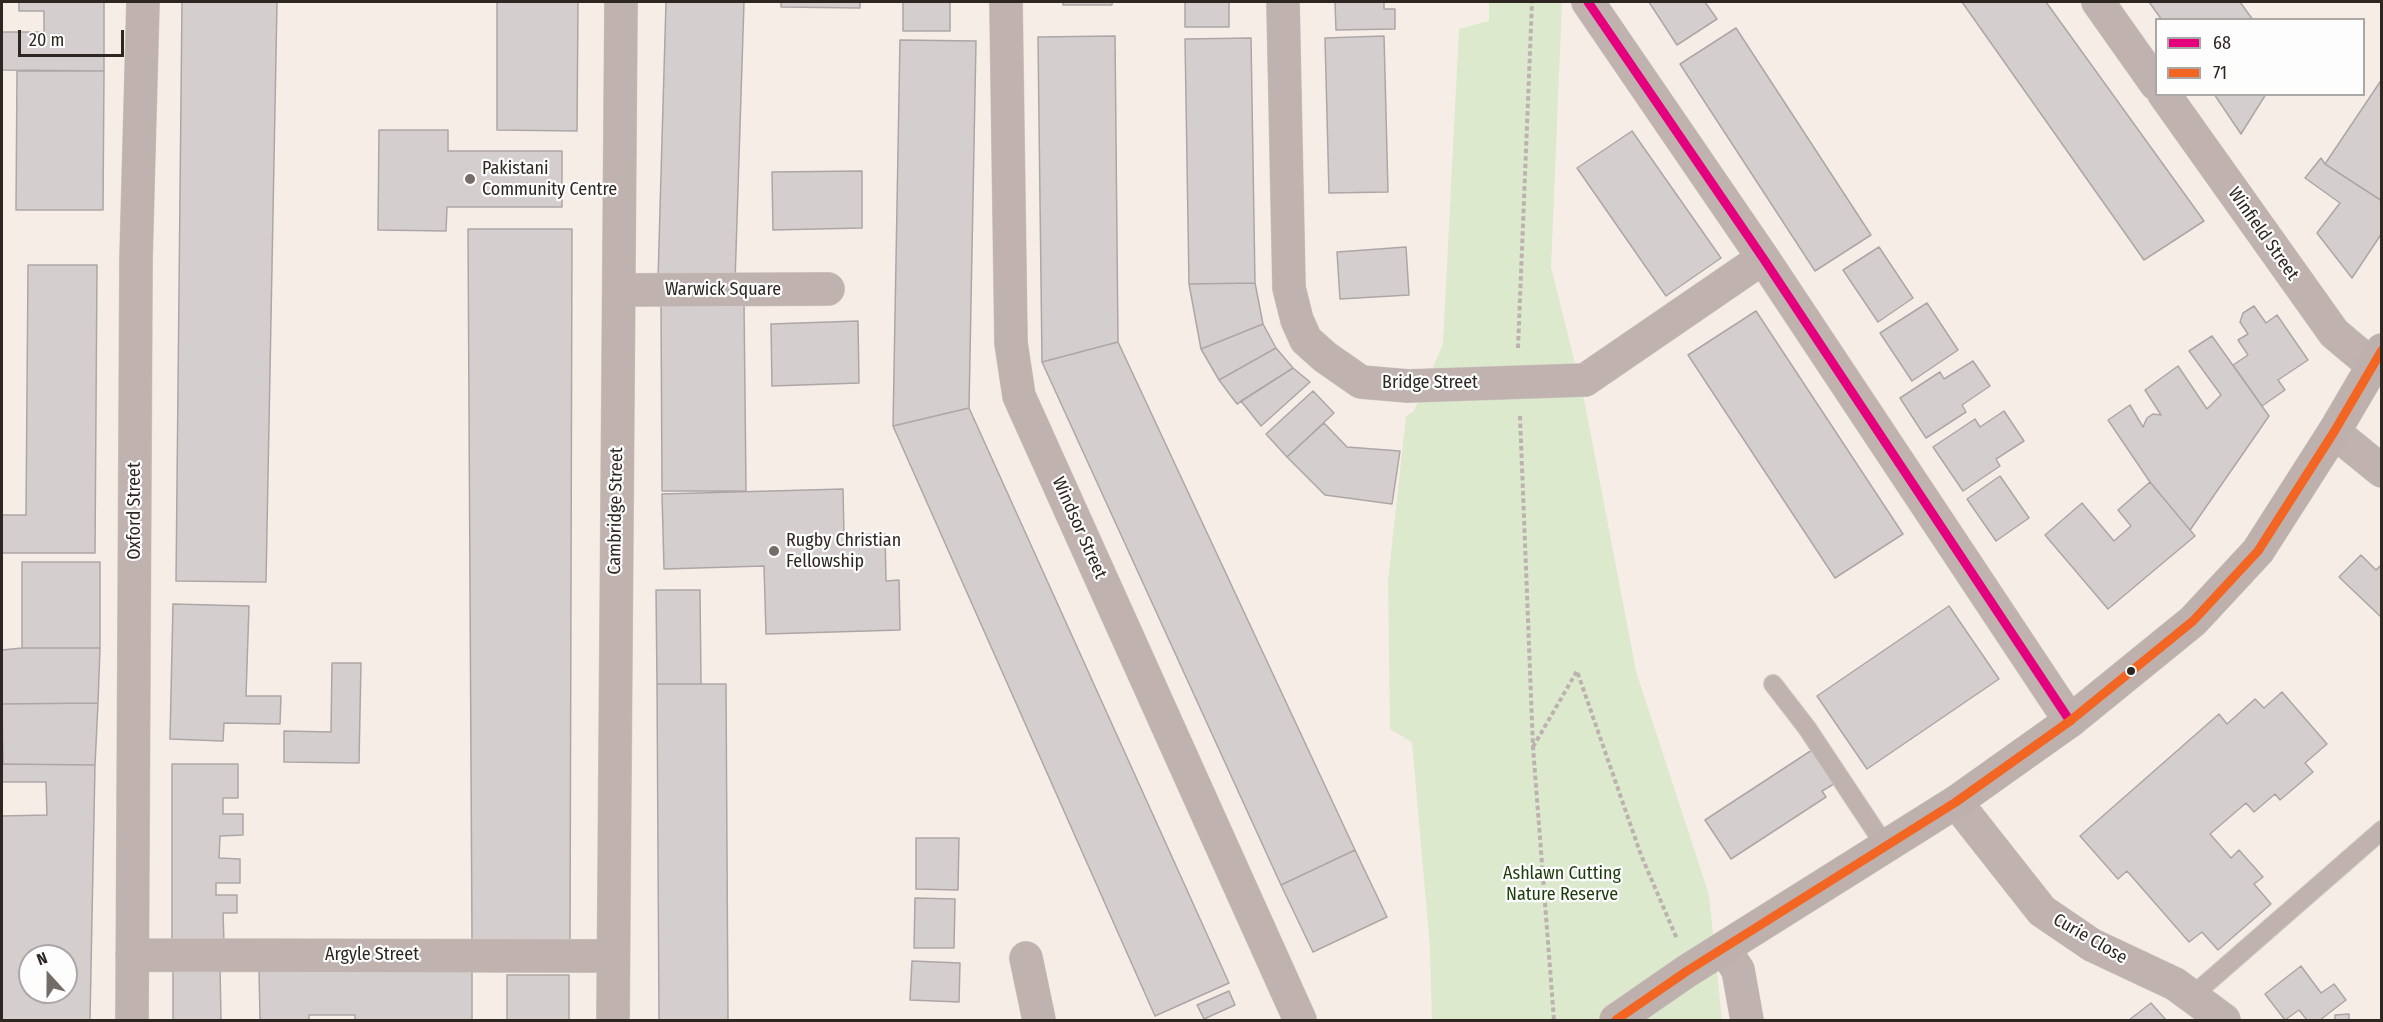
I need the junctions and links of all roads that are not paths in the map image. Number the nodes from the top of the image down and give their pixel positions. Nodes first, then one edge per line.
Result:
1 (143, 2) edge
2 (621, 2) edge
3 (1006, 2) edge
4 (1283, 2) edge
5 (1588, 2) edge
6 (2098, 2) edge
7 (2155, 81) edge
8 (2165, 96) edge
9 (1763, 258) junction
10 (828, 289) dead end
11 (619, 290) junction
12 (2377, 358) edge
13 (2334, 432) junction
14 (2382, 471) edge
15 (1773, 684) dead end
16 (2070, 721) junction
17 (1956, 802) junction
18 (2382, 830) edge
19 (1887, 847) junction
20 (1725, 949) junction
21 (132, 955) junction
22 (612, 956) junction
23 (1026, 957) dead end
24 (2192, 996) junction
25 (132, 1020) edge
26 (613, 1020) edge
27 (1039, 1020) edge
28 (1300, 1020) edge
29 (1616, 1020) edge
30 (1747, 1020) edge
31 (2224, 1020) edge

1 - 21 street, Oxford Street
2 - 11 street, Cambridge Street
3 - 28 street, Windsor Street
4 - 9 street, Bridge Street, bridge
5 - 9 street
6 - 7 street
8 - 12 street, Winfield Street
9 - 16 street
10 - 11 street, Warwick Square
11 - 22 street, Cambridge Street
12 - 13 street
13 - 14 street
13 - 16 street
15 - 19 lane
16 - 17 street
17 - 19 street
17 - 24 street, Curie Close
18 - 24 lane
19 - 20 street
20 - 29 street
20 - 30 street
21 - 22 street, Argyle Street
21 - 25 street, Oxford Street
22 - 26 street, Cambridge Street
23 - 27 street
24 - 31 street, Curie Close

